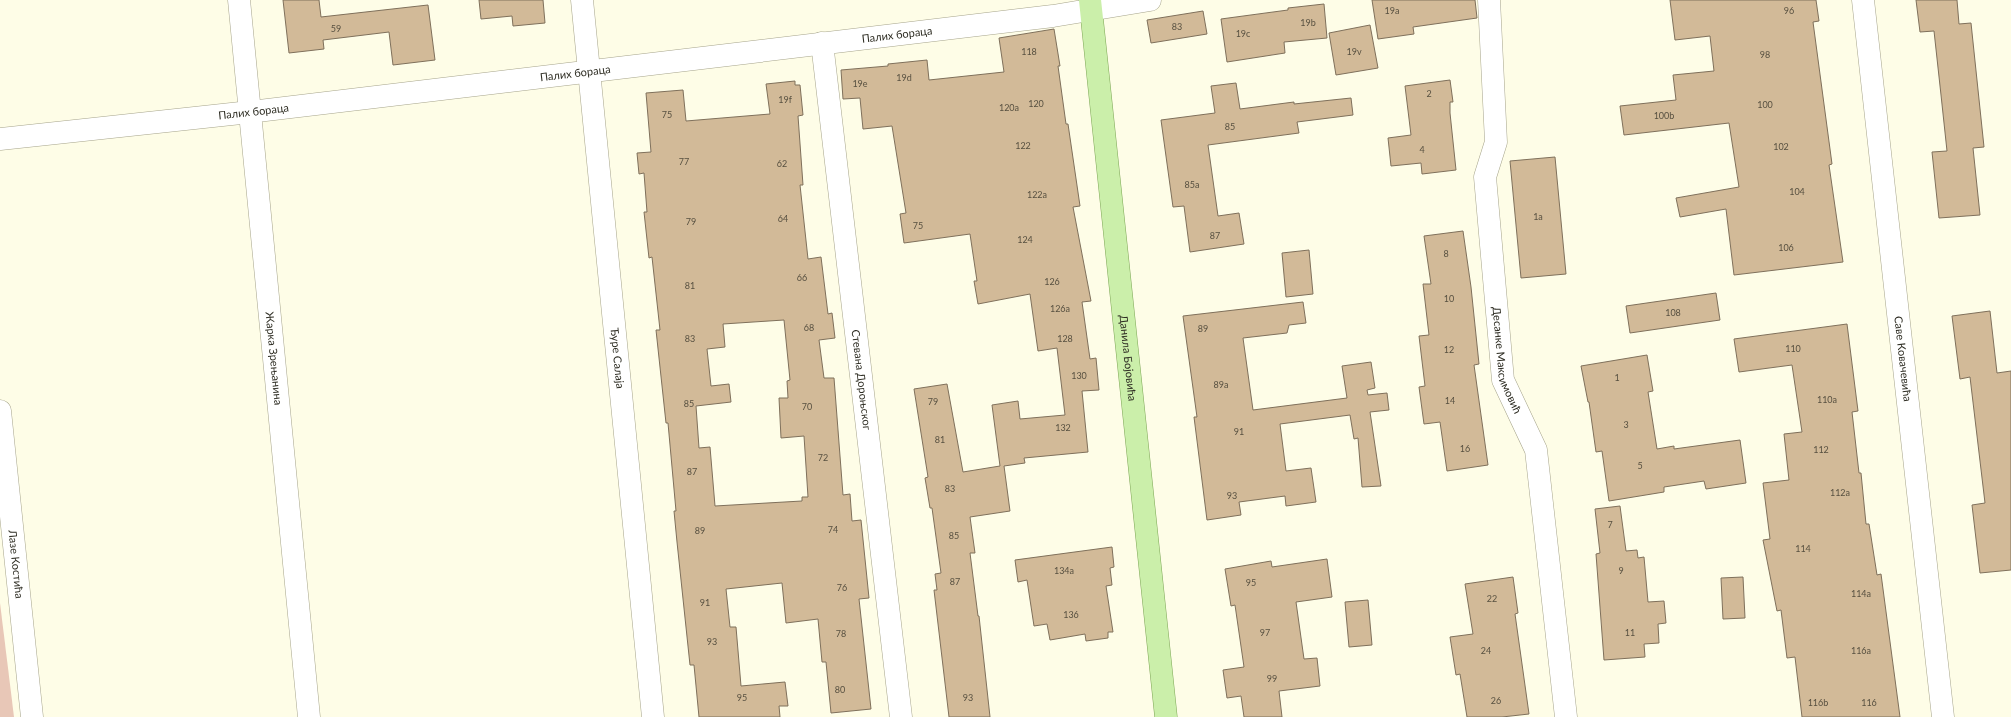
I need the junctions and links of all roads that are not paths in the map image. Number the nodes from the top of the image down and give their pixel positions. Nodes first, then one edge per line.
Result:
1 (239, 0) edge
2 (582, 0) edge
3 (1150, 0) edge
4 (1489, 0) edge
5 (1863, 0) edge
6 (1091, 5) edge
7 (822, 43) junction
8 (589, 70) junction
9 (250, 112) junction
10 (0, 139) edge
11 (0, 411) edge
12 (32, 717) edge
13 (309, 717) edge
14 (653, 717) edge
15 (901, 717) edge
16 (1166, 717) edge
17 (1566, 717) edge
18 (1943, 717) edge

1 - 9 street, Жарка Зрењанина
2 - 8 street, Ђуре Салаја
3 - 6 street, Палих бораца
4 - 17 street, Десанке Максимовић
5 - 18 street, Саве Ковачевића
6 - 7 street, Палих бораца
6 - 16 main road, Данила Бојовића
7 - 8 street, Палих бораца
7 - 15 street, Стевана Дороњског
8 - 9 street, Палих бораца
8 - 14 street, Ђуре Салаја
9 - 10 street, Палих бораца
9 - 13 street, Жарка Зрењанина
11 - 12 street, Лазе Костића

